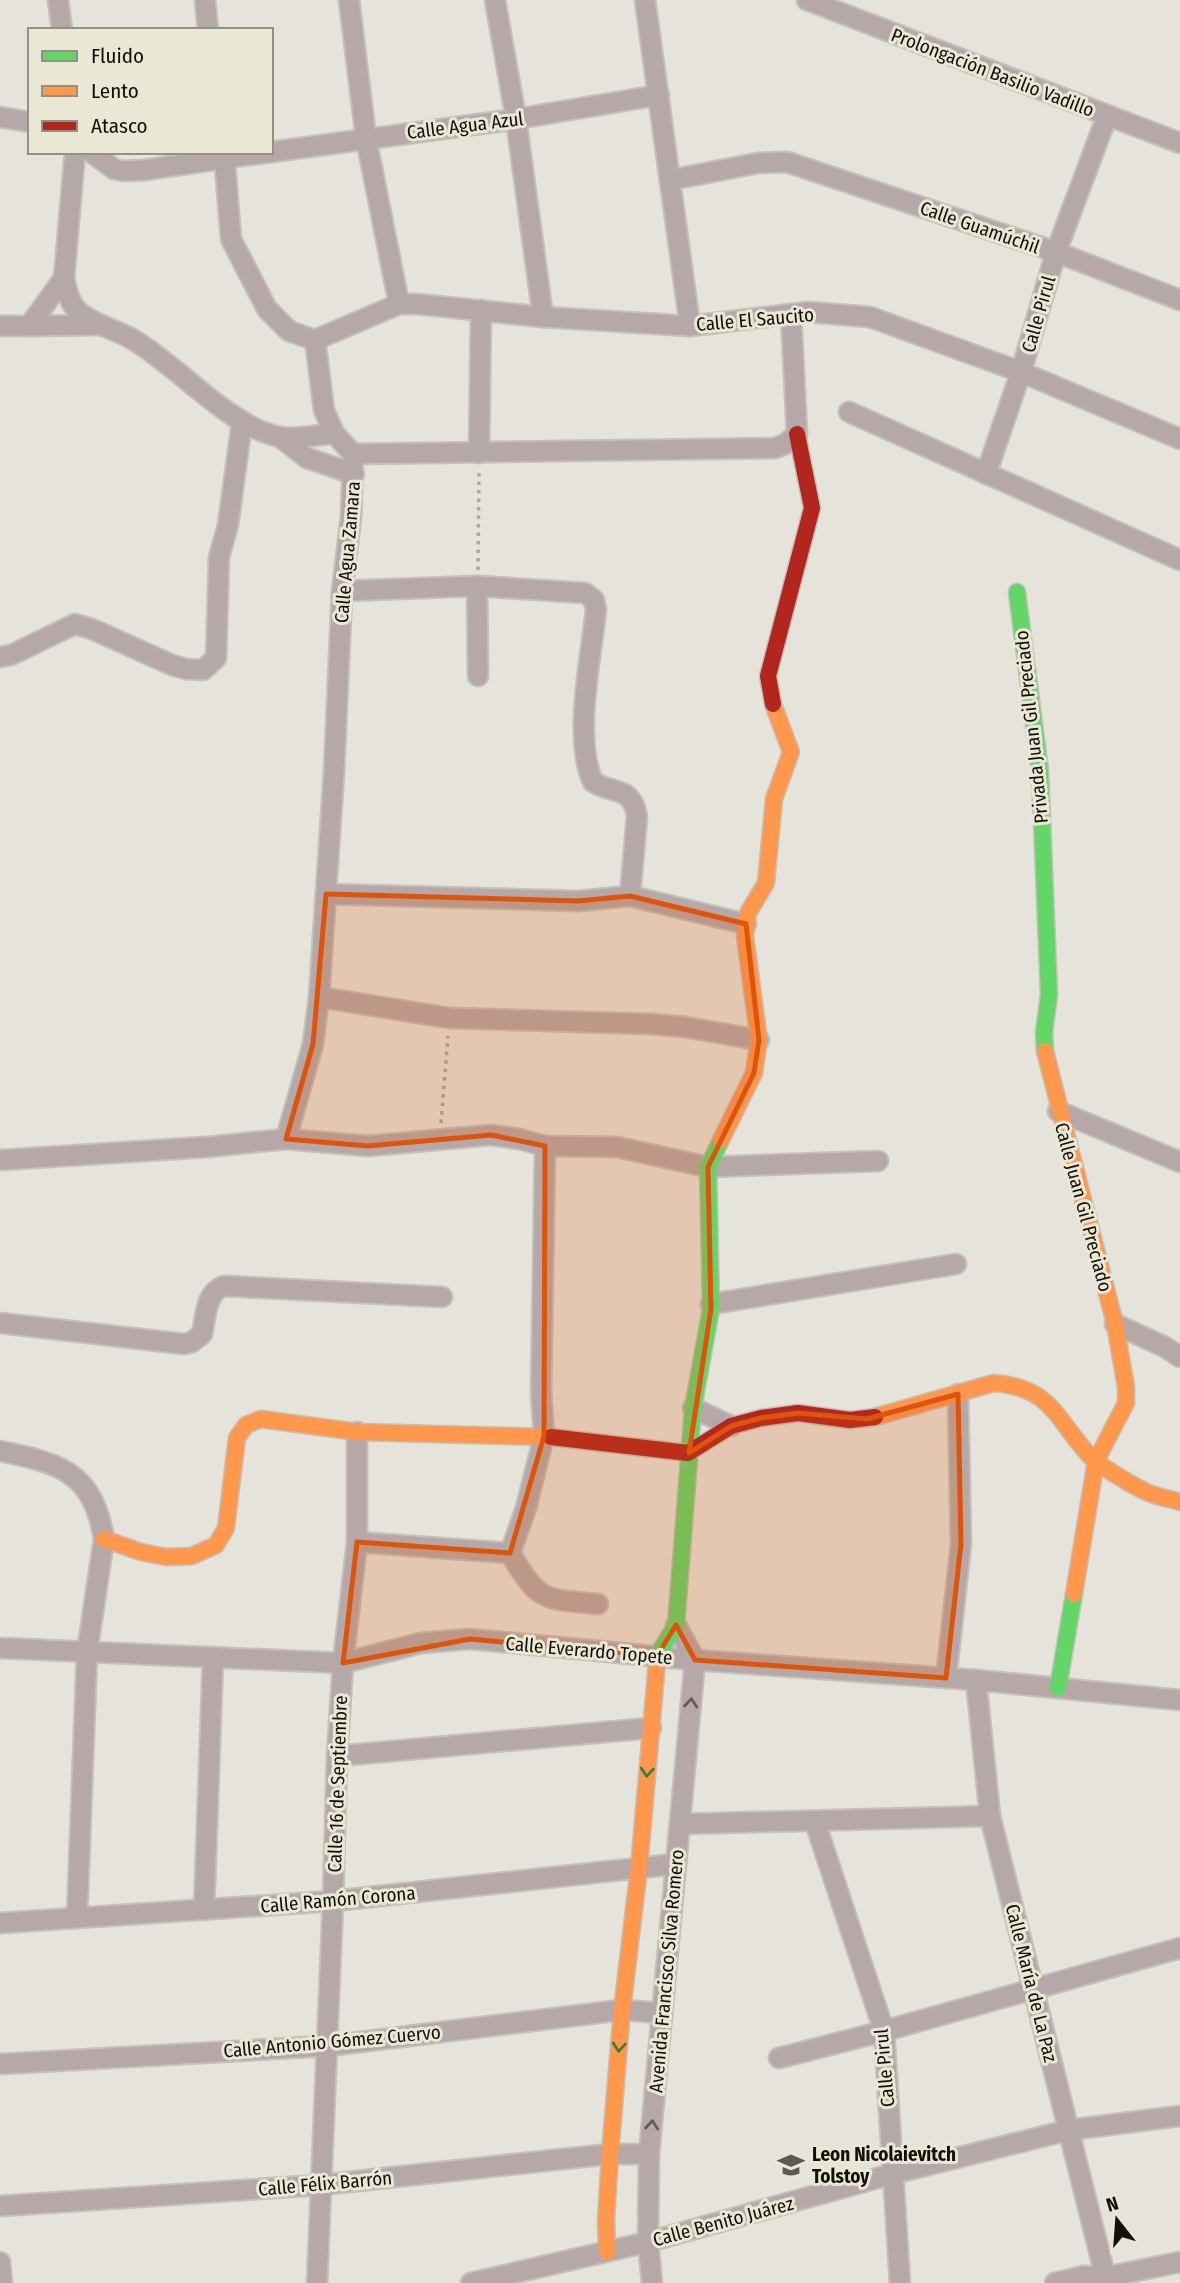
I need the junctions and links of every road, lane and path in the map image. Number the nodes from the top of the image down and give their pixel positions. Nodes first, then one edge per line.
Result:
1 (58, 0) edge
2 (205, 0) edge
3 (349, 0) edge
4 (495, 0) edge
5 (645, 0) edge
6 (807, 0) edge
7 (62, 28) edge
8 (208, 28) edge
9 (659, 95) junction
10 (1107, 116) junction
11 (0, 117) edge
12 (516, 119) junction
13 (28, 122) edge
14 (366, 138) junction
15 (1180, 143) edge
16 (273, 152) edge
17 (75, 154) edge
18 (94, 154) edge
19 (248, 154) edge
20 (224, 156) edge
21 (670, 180) junction
22 (1056, 252) junction
23 (64, 278) junction
24 (1180, 300) edge
25 (400, 304) junction
26 (481, 310) junction
27 (792, 314) junction
28 (543, 317) junction
29 (99, 324) junction
30 (0, 326) edge
31 (29, 326) junction
32 (690, 326) junction
33 (315, 340) junction
34 (1021, 372) junction
35 (849, 412) dead end
36 (242, 422) junction
37 (334, 433) junction
38 (797, 434) junction
39 (280, 437) junction
40 (1180, 439) edge
41 (479, 453) junction
42 (353, 464) junction
43 (986, 474) junction
44 (1180, 560) edge
45 (477, 586) junction
46 (342, 591) junction
47 (1017, 592) dead end
48 (0, 657) edge
49 (478, 676) dead end
50 (326, 894) junction
51 (630, 896) junction
52 (746, 924) junction
53 (1047, 946) joint
54 (319, 998) junction
55 (449, 1018) junction
56 (760, 1040) junction
57 (1058, 1111) junction
58 (286, 1139) junction
59 (440, 1139) junction
60 (545, 1146) junction
61 (0, 1160) edge
62 (878, 1161) dead end
63 (1180, 1162) edge
64 (708, 1167) junction
65 (956, 1265) dead end
66 (442, 1297) dead end
67 (711, 1304) junction
68 (0, 1323) edge
69 (1115, 1324) junction
70 (1180, 1357) edge
71 (958, 1394) junction
72 (692, 1408) junction
73 (731, 1426) junction
74 (357, 1432) junction
75 (544, 1436) junction
76 (0, 1451) edge
77 (688, 1453) junction
78 (1096, 1461) junction
79 (1180, 1502) edge
80 (104, 1539) junction
81 (356, 1542) junction
82 (510, 1553) junction
83 (598, 1604) dead end
84 (676, 1625) junction
85 (0, 1648) edge
86 (88, 1652) junction
87 (657, 1656) junction
88 (213, 1657) junction
89 (695, 1660) junction
90 (343, 1662) junction
91 (946, 1678) junction
92 (976, 1680) junction
93 (1058, 1688) junction
94 (1180, 1700) edge
95 (651, 1728) junction
96 (337, 1756) junction
97 (990, 1816) junction
98 (815, 1822) junction
99 (680, 1824) junction
100 (676, 1864) junction
101 (639, 1868) junction
102 (333, 1901) junction
103 (204, 1910) junction
104 (77, 1918) junction
105 (0, 1923) edge
106 (1180, 1948) edge
107 (1033, 1989) junction
108 (622, 2010) junction
109 (662, 2013) junction
110 (884, 2031) junction
111 (327, 2046) junction
112 (779, 2058) dead end
113 (0, 2064) edge
114 (1180, 2117) edge
115 (1069, 2130) junction
116 (610, 2154) junction
117 (649, 2154) junction
118 (892, 2174) junction
119 (320, 2185) junction
120 (0, 2206) edge
121 (648, 2242) junction
122 (607, 2252) junction
123 (0, 2262) edge
124 (1180, 2262) edge
125 (1106, 2280) edge
126 (2, 2283) edge
127 (317, 2283) edge
128 (471, 2283) edge
129 (652, 2283) edge
130 (901, 2283) edge
131 (1055, 2283) edge

1 - 7 street
2 - 8 street
3 - 14 street
4 - 12 street
5 - 9 street
6 - 10 street, Prolongación Basilio Vadillo
9 - 12 street, Calle Agua Azul
9 - 21 street
10 - 15 street, Prolongación Basilio Vadillo
10 - 22 street, Calle Pirul
11 - 13 street
12 - 14 street, Calle Agua Azul
12 - 28 street
14 - 16 street, Calle Agua Azul
14 - 25 street
17 - 23 street
18 - 20 street, Calle Agua Azul
19 - 20 street, Calle Agua Azul
20 - 33 street
21 - 22 street, Calle Guamúchil
21 - 32 street
22 - 24 street, Calle Guamúchil
22 - 34 street, Calle Pirul
23 - 29 street
23 - 31 street
25 - 26 street, Calle El Saucito
25 - 33 street, Calle El Saucito
26 - 28 street, Calle El Saucito
26 - 41 street
27 - 32 street, Calle El Saucito
27 - 34 street, Calle El Saucito
27 - 38 street
28 - 32 street, Calle El Saucito
29 - 31 street
29 - 36 street
30 - 31 street
33 - 37 street, Calle Agua Zamara
34 - 40 street, Calle El Saucito
34 - 43 street, Calle Pirul
35 - 43 street
36 - 39 street
36 - 48 street
37 - 39 street
37 - 42 street, Calle Agua Zamara
38 - 41 street
38 - 52 street
39 - 42 street
41 - 42 street
41 - 45 path
42 - 46 street, Calle Agua Zamara
43 - 44 street
45 - 46 street
45 - 49 street
45 - 51 street
46 - 50 street, Calle Agua Zamara
47 - 53 street, Privada Juan Gil Preciado
50 - 51 street
50 - 54 street, Calle Agua Zamara
51 - 52 street
52 - 56 street
53 - 57 street, Calle Juan Gil Preciado
54 - 55 street
54 - 58 street, Calle Agua Zamara
55 - 56 street
55 - 59 path
56 - 64 street
57 - 63 street
57 - 69 street, Calle Juan Gil Preciado
58 - 59 street
58 - 61 street
59 - 60 street
60 - 64 street
60 - 75 street
62 - 64 street
64 - 67 street
65 - 67 street
66 - 68 street
67 - 72 street
69 - 70 street
69 - 78 street, Calle Juan Gil Preciado
71 - 73 street
71 - 78 street
71 - 91 street
72 - 73 street
72 - 77 street
73 - 77 street
74 - 75 street
74 - 80 street
74 - 81 street, Calle 16 de Septiembre
75 - 77 street
75 - 82 street
76 - 80 street
77 - 84 street
78 - 79 street
78 - 93 street, Calle Juan Gil Preciado
80 - 86 street
81 - 82 street
81 - 90 street, Calle 16 de Septiembre
82 - 83 street
84 - 87 street
84 - 89 street
85 - 86 street, Calle Everardo Topete
86 - 88 street, Calle Everardo Topete
86 - 104 street
87 - 89 street, Calle Everardo Topete
87 - 90 street, Calle Everardo Topete
87 - 95 street, Avenida Francisco Silva Romero
88 - 90 street, Calle Everardo Topete
88 - 103 street
89 - 91 street, Calle Everardo Topete
99 -> 89 street, Avenida Francisco Silva Romero
90 - 96 street, Calle 16 de Septiembre
91 - 92 street, Calle Everardo Topete
92 - 93 street, Calle Everardo Topete
92 - 97 street, Calle María de La Paz
93 - 94 street, Calle Everardo Topete
95 - 96 street
95 -> 101 street, Avenida Francisco Silva Romero
96 - 102 street, Calle 16 de Septiembre
97 - 98 street
97 - 107 street, Calle María de La Paz
98 - 99 street
98 - 110 street, Calle Pirul
99 - 100 street, Avenida Francisco Silva Romero
100 - 101 street, Calle Ramón Corona
100 - 109 street, Avenida Francisco Silva Romero
101 - 102 street, Calle Ramón Corona
101 - 108 street, Avenida Francisco Silva Romero
102 - 103 street, Calle Ramón Corona
102 - 111 street, Calle 16 de Septiembre
103 - 104 street, Calle Ramón Corona
104 - 105 street, Calle Ramón Corona
106 - 107 street
107 - 110 street
107 - 115 street, Calle María de La Paz
108 - 109 street, Calle Antonio Gómez Cuervo
108 - 111 street, Calle Antonio Gómez Cuervo
108 -> 116 street, Avenida Francisco Silva Romero
117 -> 109 street, Avenida Francisco Silva Romero
110 - 112 street
110 - 118 street, Calle Pirul
111 - 113 street, Calle Antonio Gómez Cuervo
111 - 119 street, Calle 16 de Septiembre
114 - 115 street, Calle Benito Juárez
115 - 118 street, Calle Benito Juárez
115 - 125 street, Calle María de La Paz
116 - 117 street, Calle Félix Barrón
116 - 119 street, Calle Félix Barrón
116 - 122 street, Avenida Francisco Silva Romero
117 - 121 street, Avenida Francisco Silva Romero
118 - 121 street, Calle Benito Juárez
118 - 130 street, Calle Pirul
119 - 120 street, Calle Félix Barrón
119 - 127 street, Calle 16 de Septiembre
121 - 122 street, Calle Benito Juárez
121 - 129 street, Avenida Francisco Silva Romero
122 - 128 street, Calle Benito Juárez
123 - 126 street
124 - 125 street
125 - 131 street

